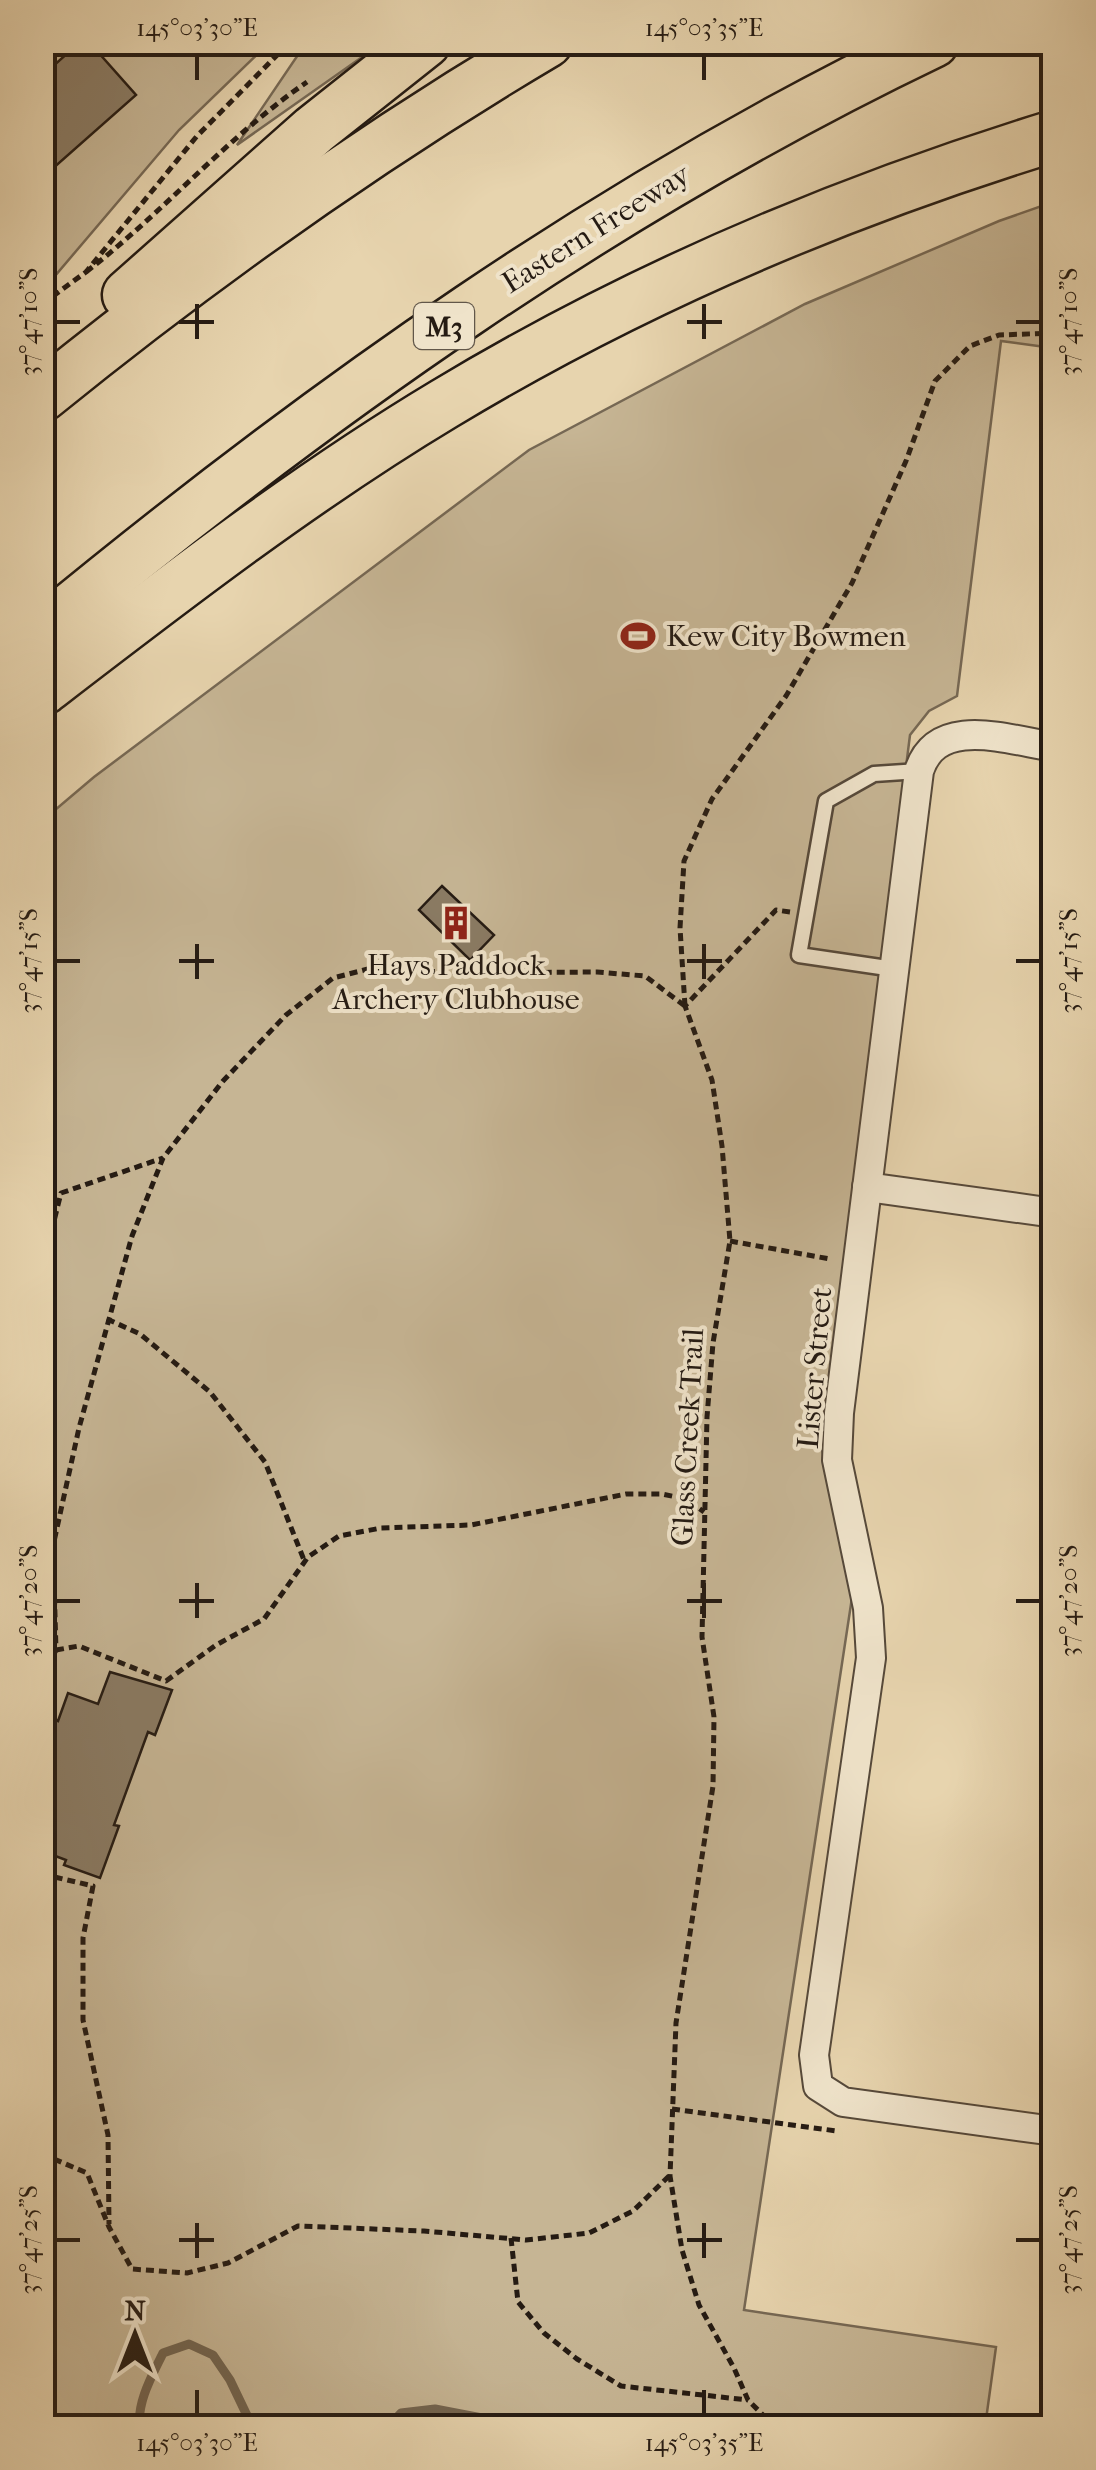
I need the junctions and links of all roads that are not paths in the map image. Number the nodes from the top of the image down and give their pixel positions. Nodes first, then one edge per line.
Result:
1 (425, 42) edge
2 (546, 42) edge
3 (933, 42) edge
4 (1054, 136) edge
5 (42, 380) edge
6 (42, 396) edge
7 (42, 632) edge
8 (42, 690) edge
9 (1054, 747) edge
10 (919, 772) junction
11 (894, 969) junction
12 (867, 1187) junction
13 (1054, 1212) edge
14 (1054, 2131) edge

1 - 5 highway
2 - 6 highway
3 - 7 highway, Eastern Freeway / M3
4 - 8 highway
9 - 10 street
10 - 11 street, Lister Street
10 - 11 lane
11 - 12 street, Lister Street
12 - 13 street
12 - 14 street, Lister Street

